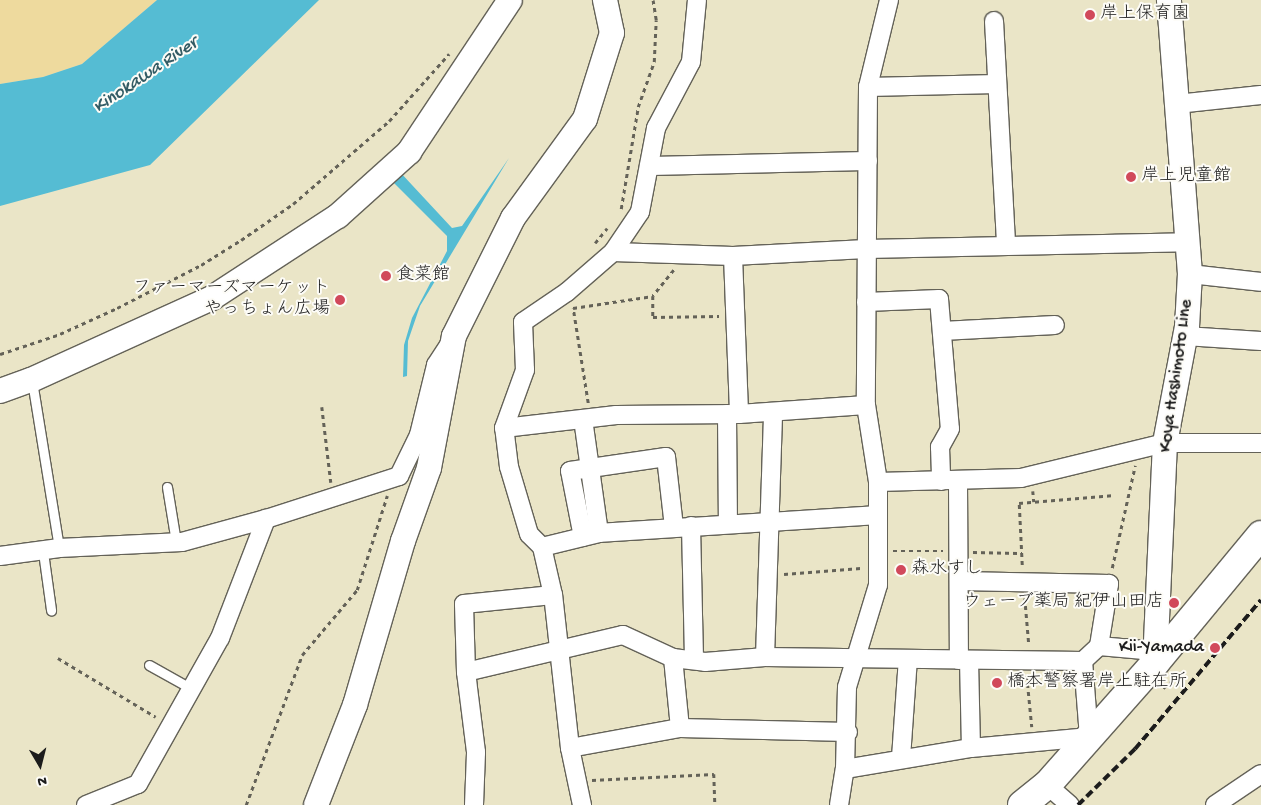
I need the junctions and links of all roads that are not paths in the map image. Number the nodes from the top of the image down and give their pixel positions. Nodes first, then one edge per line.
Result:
1 (510, 0) edge
2 (606, 0) edge
3 (697, 0) edge
4 (889, 0) edge
5 (1169, 0) edge
6 (994, 21) dead end
7 (998, 84) junction
8 (868, 87) junction
9 (1261, 95) edge
10 (1177, 104) junction
11 (868, 161) junction
12 (648, 166) junction
13 (1188, 242) junction
14 (1006, 246) junction
15 (866, 250) junction
16 (613, 252) junction
17 (733, 256) junction
18 (1190, 274) junction
19 (1261, 282) edge
20 (866, 302) junction
21 (1055, 325) dead end
22 (942, 332) junction
23 (454, 336) junction
24 (1186, 336) junction
25 (1261, 341) edge
26 (32, 380) junction
27 (0, 391) edge
28 (866, 405) junction
29 (773, 412) junction
30 (733, 414) junction
31 (587, 419) junction
32 (504, 428) junction
33 (1165, 443) junction
34 (1261, 443) edge
35 (590, 468) junction
36 (941, 481) junction
37 (958, 481) junction
38 (878, 482) junction
39 (167, 487) dead end
40 (877, 515) junction
41 (266, 519) junction
42 (770, 520) junction
43 (728, 523) junction
44 (682, 526) junction
45 (591, 535) junction
46 (1261, 535) edge
47 (176, 542) junction
48 (542, 547) junction
49 (51, 550) junction
50 (0, 556) edge
51 (959, 581) junction
52 (553, 595) junction
53 (51, 610) dead end
54 (1099, 646) junction
55 (561, 650) junction
56 (766, 657) junction
57 (673, 658) junction
58 (855, 658) junction
59 (908, 659) junction
60 (694, 660) junction
61 (964, 660) junction
62 (1083, 661) junction
63 (1155, 664) junction
64 (149, 665) dead end
65 (466, 672) junction
66 (192, 689) junction
67 (680, 728) junction
68 (848, 732) junction
69 (1090, 737) junction
70 (570, 748) junction
71 (971, 748) junction
72 (901, 758) junction
73 (845, 769) junction
74 (1261, 774) edge
75 (1058, 795) edge
76 (86, 805) edge
77 (316, 805) edge
78 (474, 805) edge
79 (582, 805) edge
80 (839, 805) edge
81 (1022, 805) edge
82 (1215, 805) edge

1 - 26 street
2 - 23 street
3 - 12 street
4 - 8 street
5 - 10 street, Koya Hashimoto Line
6 - 7 street
7 - 8 street
7 - 14 street
8 - 11 street
9 - 10 street
10 - 13 street, Koya Hashimoto Line
11 - 12 street
11 - 15 street
12 - 16 street
13 - 14 street
13 - 18 street, Koya Hashimoto Line
14 - 15 street
15 - 17 street
15 - 20 street
16 - 17 street
16 - 32 street
17 - 30 street
18 - 19 street
18 - 24 street, Koya Hashimoto Line
20 - 22 street
20 - 28 street
21 - 22 street
22 - 36 street
23 - 41 street
23 - 77 street
24 - 25 street
24 - 33 street, Koya Hashimoto Line
26 - 27 street
26 - 49 lane
28 - 29 street
28 - 38 street
29 - 30 street
29 - 42 street
30 - 31 street
30 - 43 street
31 - 32 street
31 - 35 street
32 - 48 street
33 - 34 street
33 - 37 street
33 - 63 street, Koya Hashimoto Line
35 - 44 street
35 - 45 street
36 - 37 street
36 - 38 street
37 - 51 street
38 - 40 street
39 - 47 lane
40 - 42 street
40 - 58 street
41 - 47 street
41 - 66 street
42 - 43 street
42 - 56 street
43 - 44 street
44 - 45 street
44 - 60 street
45 - 48 street
46 - 63 highway
47 - 49 street
48 - 52 street
49 - 50 street
49 - 53 lane
51 - 54 street
51 - 61 street
52 - 55 street
52 - 65 street
54 - 62 street
54 - 63 street
55 - 57 street
55 - 65 street
55 - 70 street
56 - 58 street
56 - 60 street
57 - 60 street
57 - 67 street
58 - 59 street
58 - 68 street
59 - 61 street
59 - 72 street
61 - 62 street
61 - 71 street
62 - 69 street
63 - 69 highway
64 - 66 lane
65 - 78 street
66 - 76 street
67 - 68 street
67 - 70 street
68 - 73 street
69 - 71 street
69 - 75 highway
70 - 79 street
71 - 72 street
72 - 73 street
73 - 80 street
74 - 82 street
75 - 81 highway

